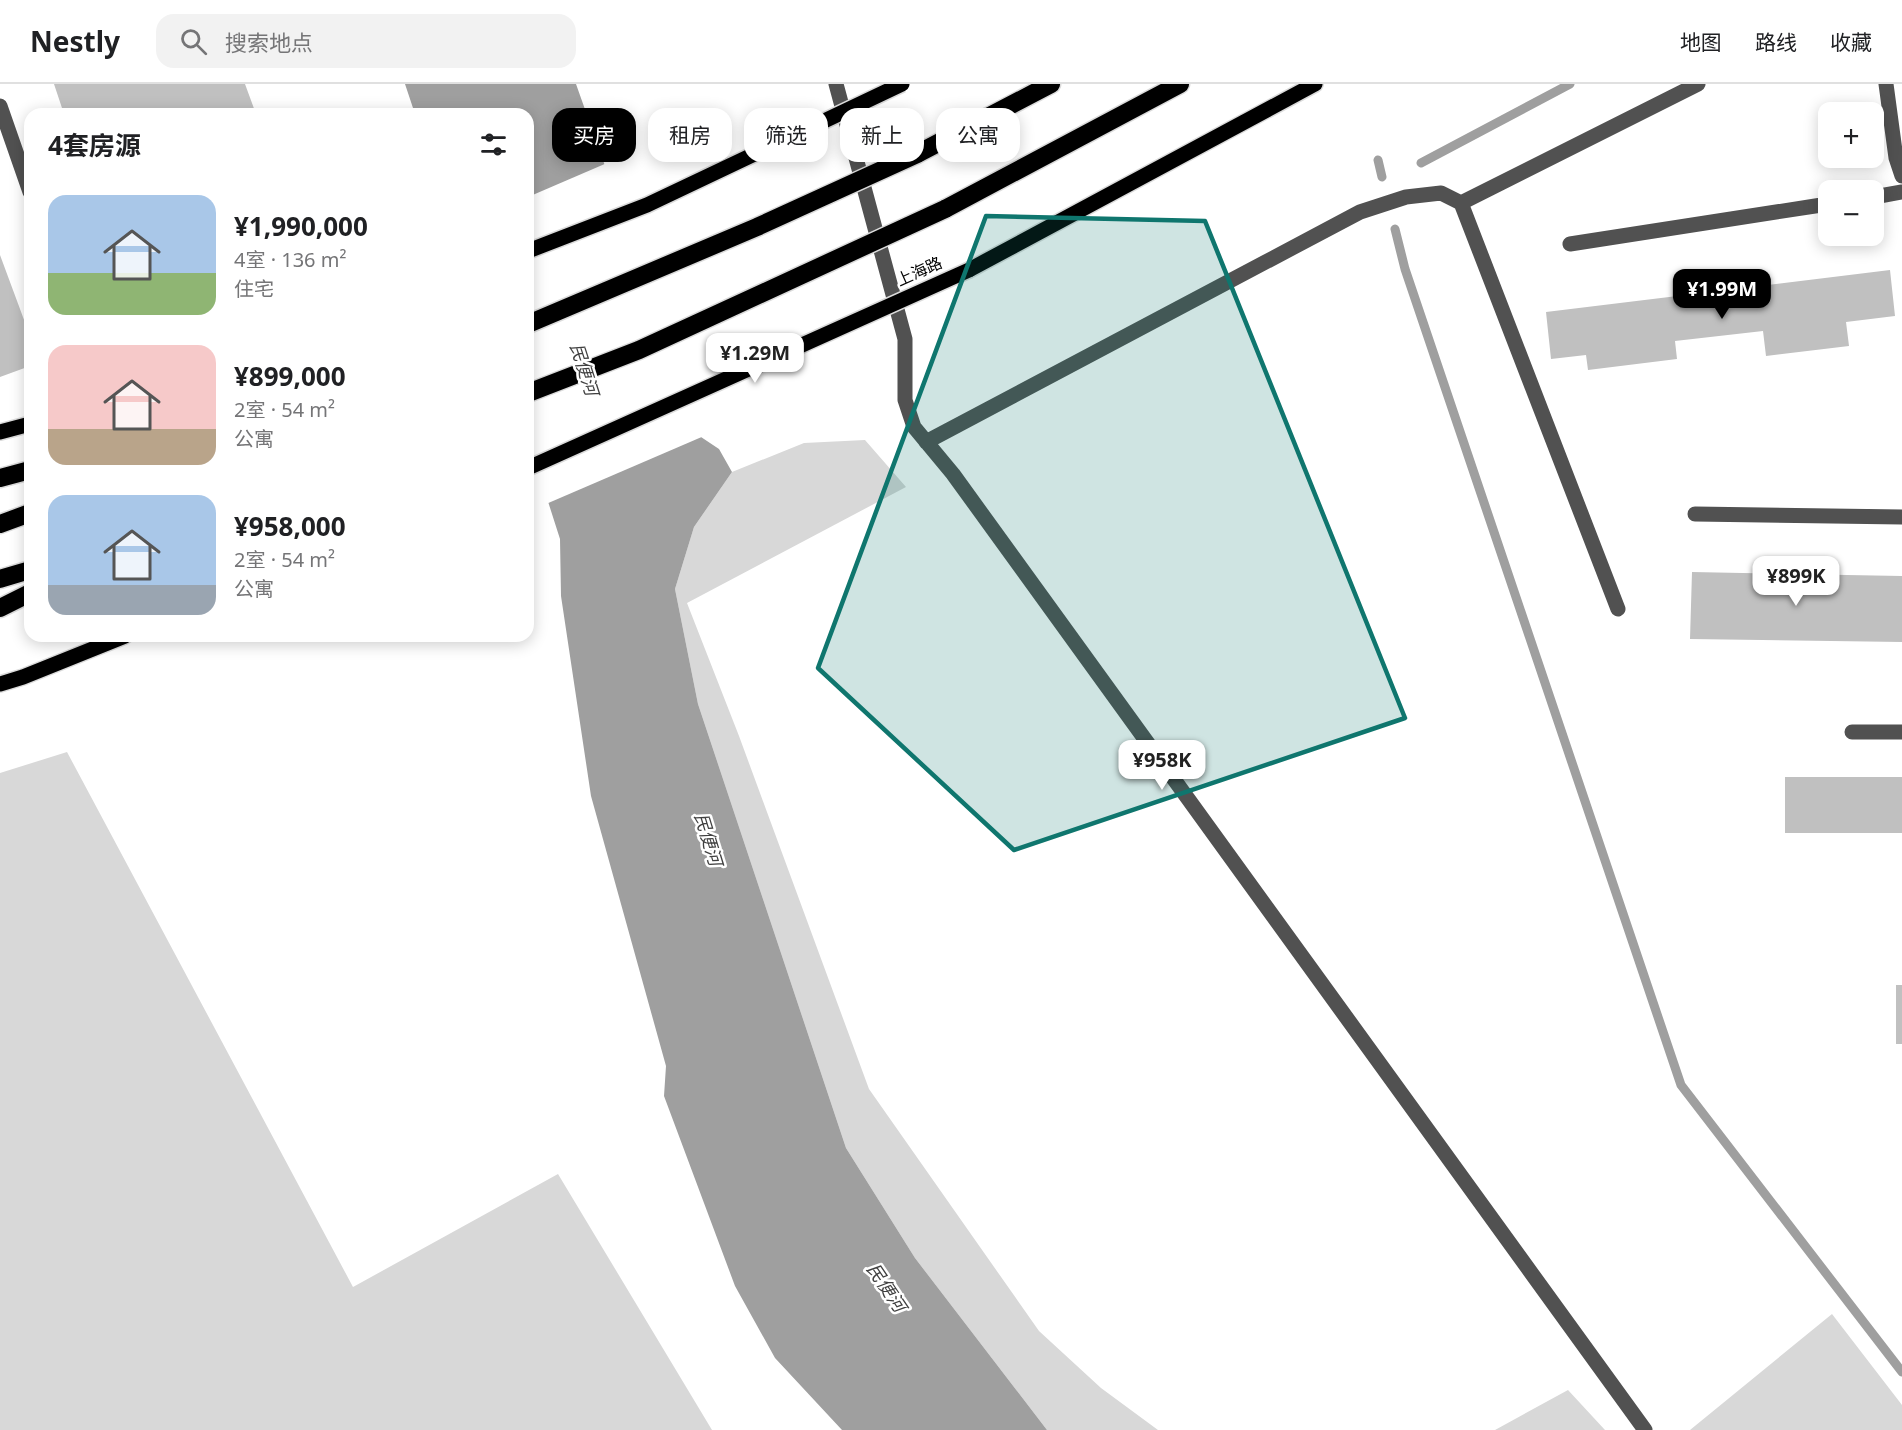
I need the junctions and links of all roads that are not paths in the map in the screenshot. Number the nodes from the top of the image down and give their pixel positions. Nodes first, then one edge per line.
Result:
1 (837, 84) edge
2 (902, 84) edge
3 (1051, 84) edge
4 (1180, 84) edge
5 (1315, 84) edge
6 (1698, 84) edge
7 (1886, 84) edge
8 (0, 106) edge
9 (1896, 117) edge
10 (24, 175) edge
11 (1902, 176) edge
12 (1902, 192) edge
13 (1884, 195) edge
14 (1461, 203) junction
15 (1818, 206) edge
16 (1570, 244) dead end
17 (534, 248) edge
18 (534, 321) edge
19 (534, 391) edge
20 (24, 426) edge
21 (0, 432) edge
22 (926, 442) junction
23 (534, 465) edge
24 (24, 472) edge
25 (0, 478) edge
26 (1695, 514) dead end
27 (24, 515) edge
28 (1902, 517) edge
29 (0, 524) edge
30 (24, 572) edge
31 (0, 579) edge
32 (24, 596) edge
33 (0, 608) edge
34 (1618, 609) dead end
35 (110, 642) edge
36 (0, 684) edge
37 (1852, 732) dead end
38 (1902, 732) edge
39 (1644, 1430) edge

1 - 22 street
2 - 17 main road, bridge
3 - 18 highway, bridge
4 - 19 highway, bridge
5 - 23 main road, 上海路, bridge
6 - 14 street
7 - 9 street
8 - 10 street
9 - 11 street
12 - 13 street
14 - 22 street
14 - 34 street
15 - 16 street
20 - 21 main road
22 - 39 street
24 - 25 highway
26 - 28 street
27 - 29 highway
30 - 31 highway
32 - 33 highway
35 - 36 main road
37 - 38 street

